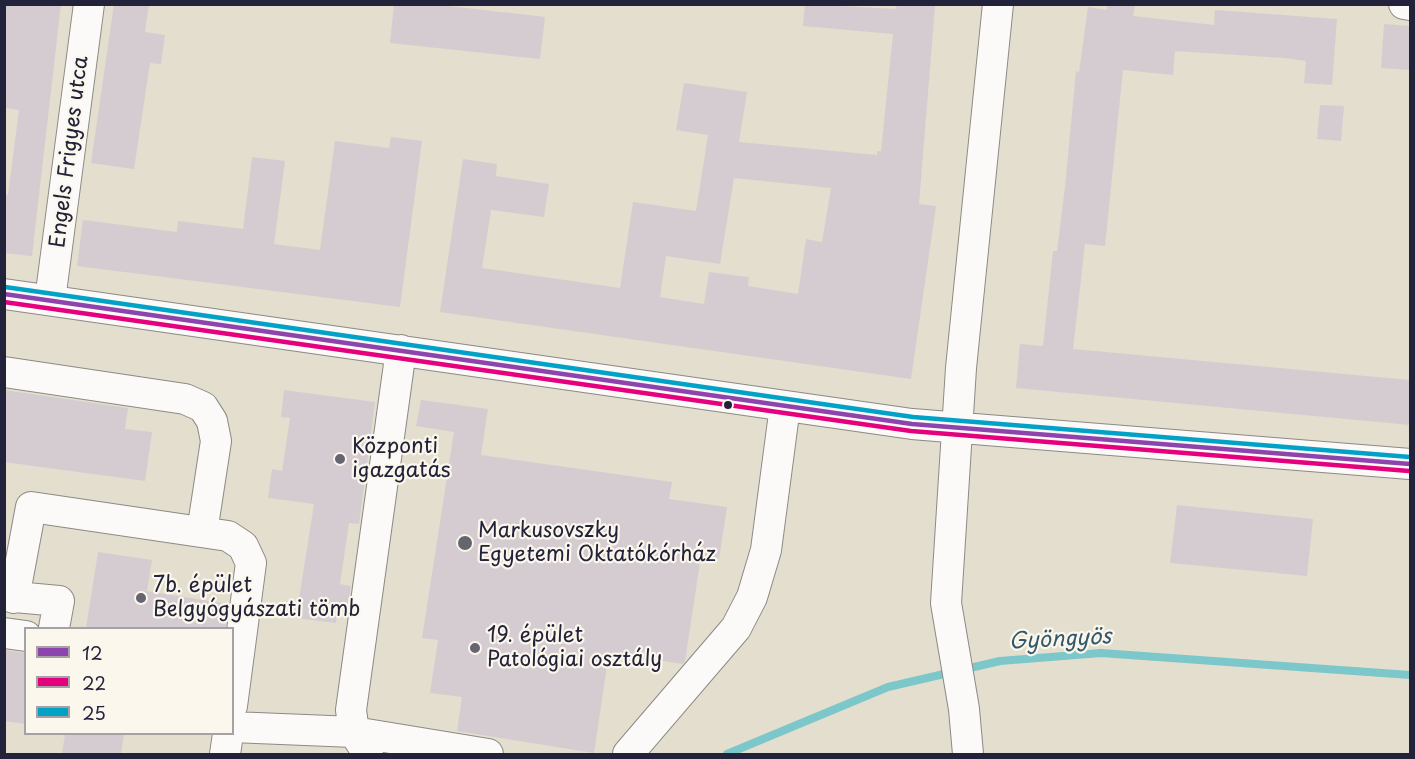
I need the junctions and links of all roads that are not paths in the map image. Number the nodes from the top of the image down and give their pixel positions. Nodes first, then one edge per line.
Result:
1 (89, 4) edge
2 (998, 4) edge
3 (1404, 4) edge
4 (1410, 5) edge
5 (4, 294) edge
6 (50, 300) junction
7 (401, 350) junction
8 (4, 372) edge
9 (785, 406) junction
10 (958, 429) junction
11 (1410, 464) edge
12 (202, 532) junction
13 (9, 597) edge
14 (54, 627) edge
15 (4, 633) edge
16 (24, 636) edge
17 (234, 691) edge
18 (234, 727) edge
19 (228, 735) edge
20 (361, 743) edge
21 (225, 754) edge
22 (488, 754) edge
23 (628, 754) edge
24 (968, 754) edge

1 - 6 street, Engels Frigyes utca
2 - 10 street
3 - 4 street
5 - 6 street
6 - 7 street
7 - 9 street
7 - 20 street
8 - 12 street
9 - 10 street
9 - 23 street
10 - 11 street
10 - 24 street
12 - 13 street
12 - 17 street
13 - 14 street
15 - 16 street
18 - 20 street
19 - 21 street
20 - 22 street

